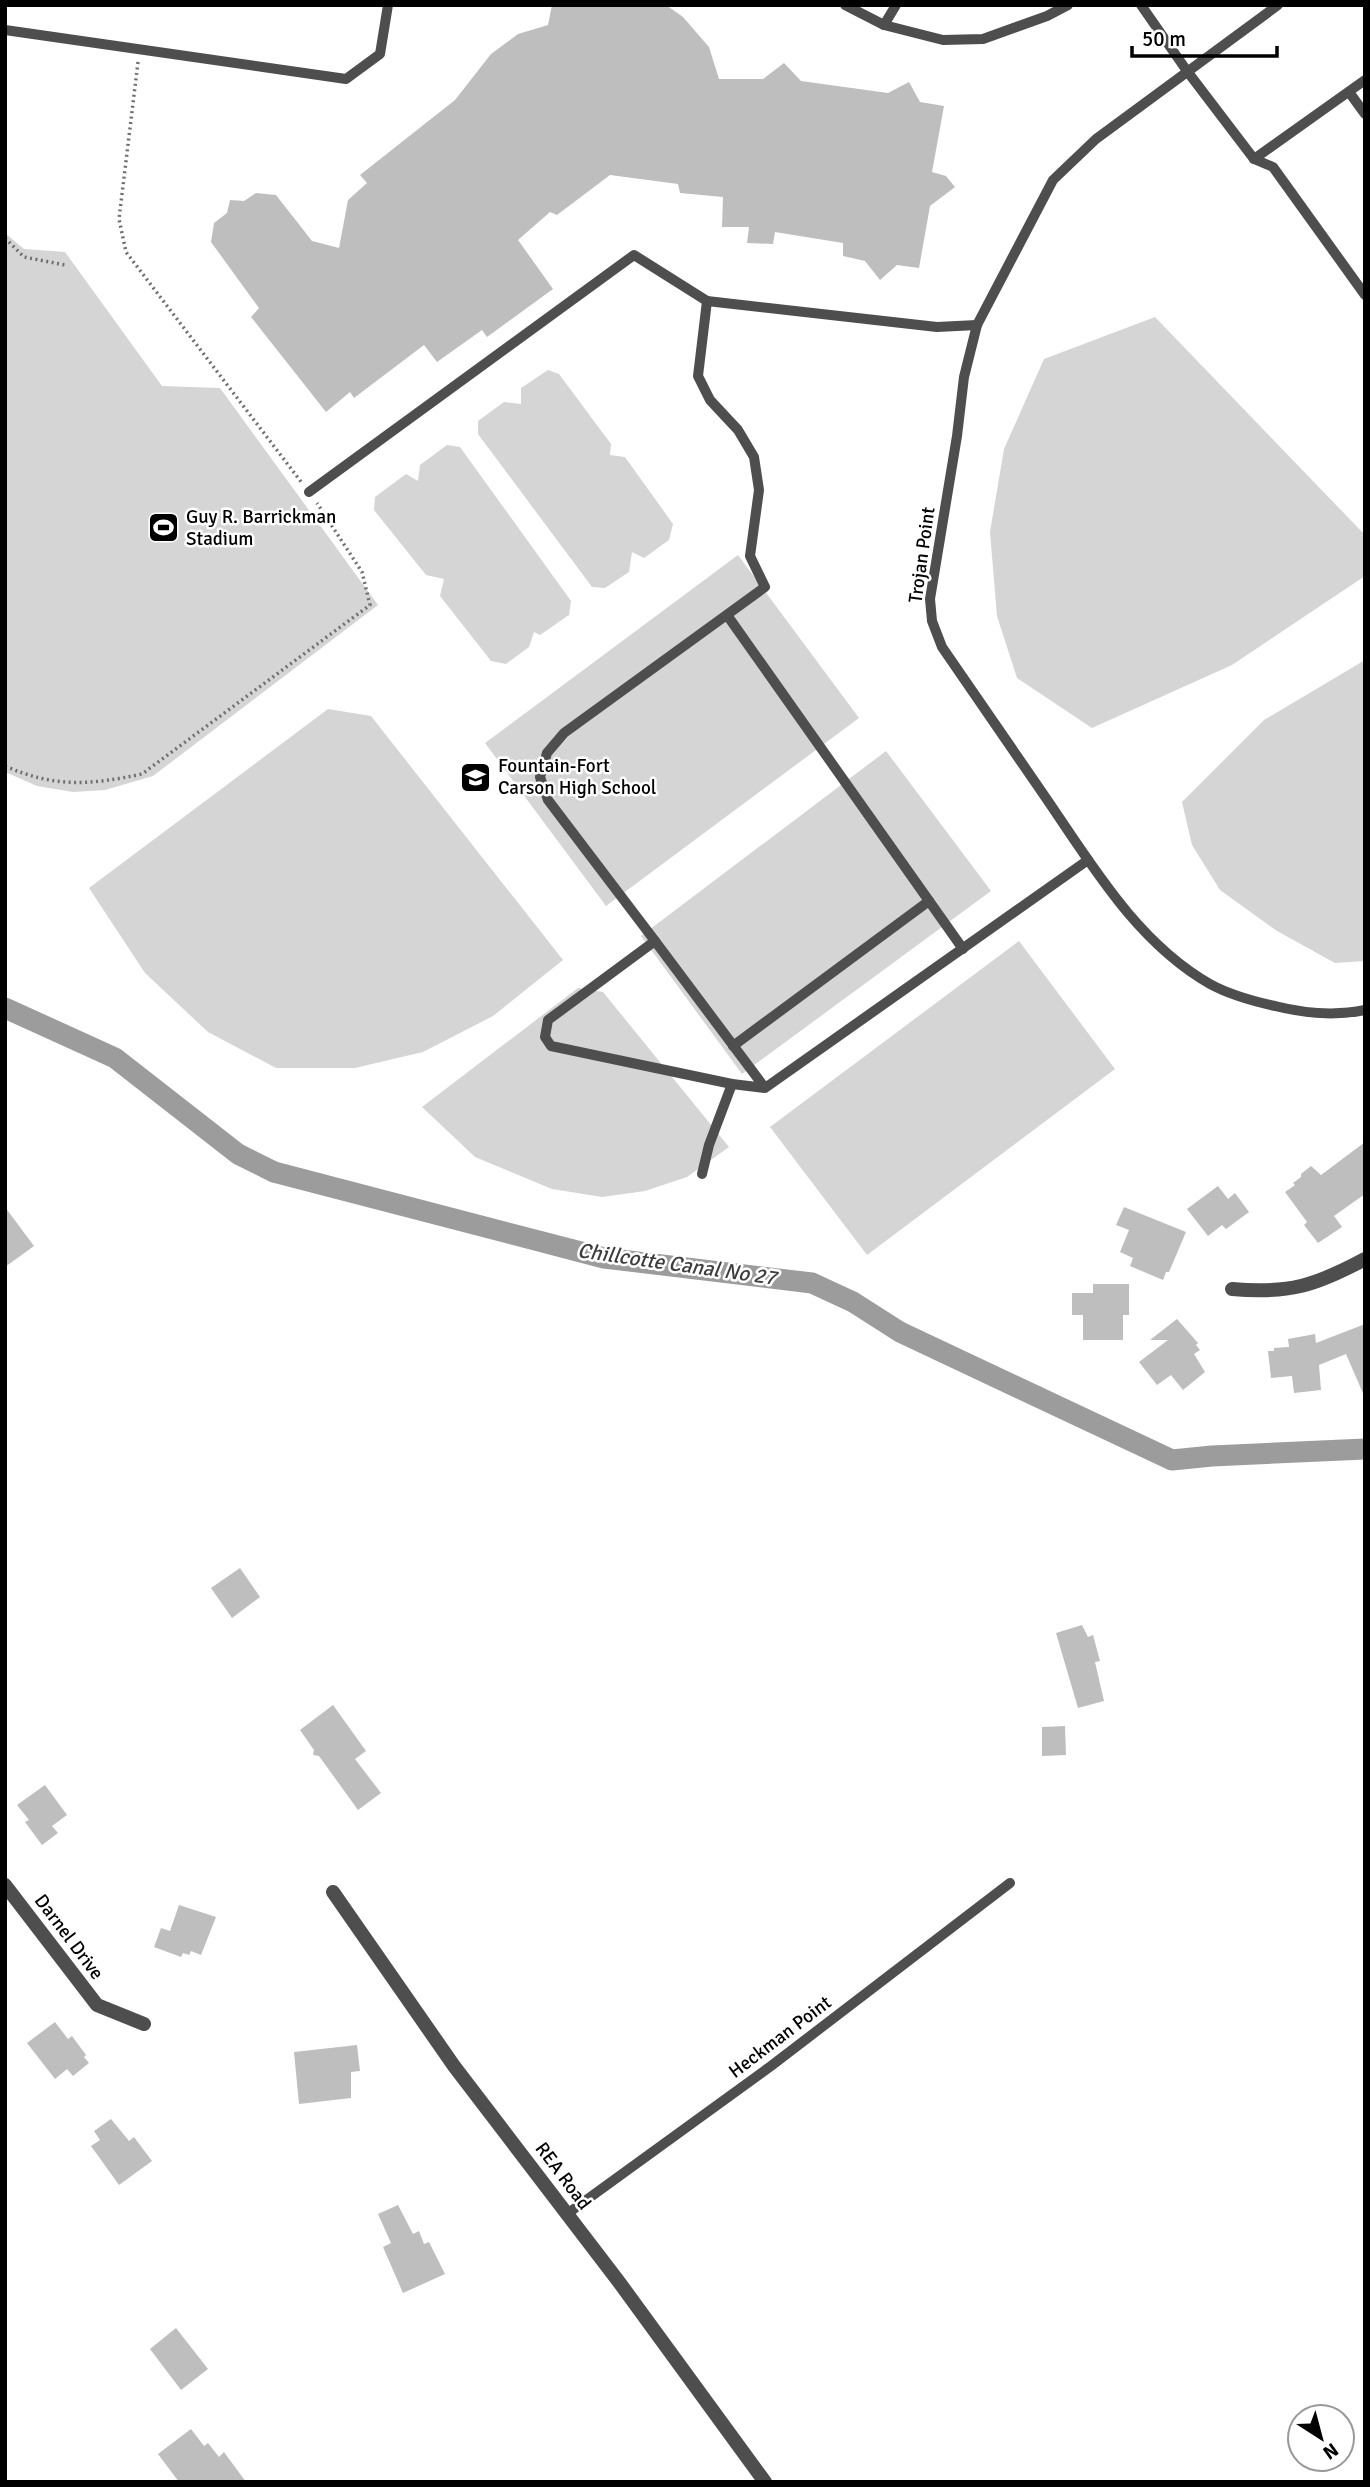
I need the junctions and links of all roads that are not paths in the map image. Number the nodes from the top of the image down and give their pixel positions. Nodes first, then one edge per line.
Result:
1 (388, 5) edge
2 (845, 5) edge
3 (896, 5) edge
4 (1068, 5) edge
5 (1141, 5) edge
6 (1278, 5) edge
7 (884, 25) junction
8 (5, 30) edge
9 (1187, 71) junction
10 (1365, 80) edge
11 (1349, 92) junction
12 (1365, 114) edge
13 (1254, 159) junction
14 (1365, 295) edge
15 (707, 301) junction
16 (977, 326) junction
17 (309, 492) road end
18 (727, 615) junction
19 (1088, 860) junction
20 (929, 901) junction
21 (656, 942) junction
22 (963, 948) junction
23 (1365, 1010) edge
24 (733, 1046) junction
25 (732, 1084) junction
26 (765, 1088) junction
27 (702, 1174) dead end
28 (1365, 1259) edge
29 (1232, 1289) dead end
30 (1010, 1883) dead end
31 (5, 1885) edge
32 (333, 1892) dead end
33 (144, 2024) dead end
34 (567, 2214) junction
35 (765, 2482) edge

1 - 8 lane
2 - 7 lane
3 - 7 lane
4 - 7 lane
5 - 9 lane
6 - 9 lane, Trojan Point
9 - 13 lane
9 - 16 lane, Trojan Point
10 - 11 lane
11 - 12 lane
11 - 13 lane
13 - 14 lane
15 - 16 lane
15 - 17 lane
15 - 18 lane
16 - 19 lane, Trojan Point
18 - 20 lane
18 - 21 lane
19 - 22 lane
19 - 23 lane, Trojan Point
20 - 22 lane
20 - 24 lane
21 - 24 lane
21 - 25 lane
22 - 26 lane
24 - 26 lane
25 - 26 lane
25 - 27 lane
28 - 29 street
30 - 34 lane, Heckman Point
31 - 33 street, Darnel Drive
32 - 34 street, REA Road
34 - 35 street, REA Road

